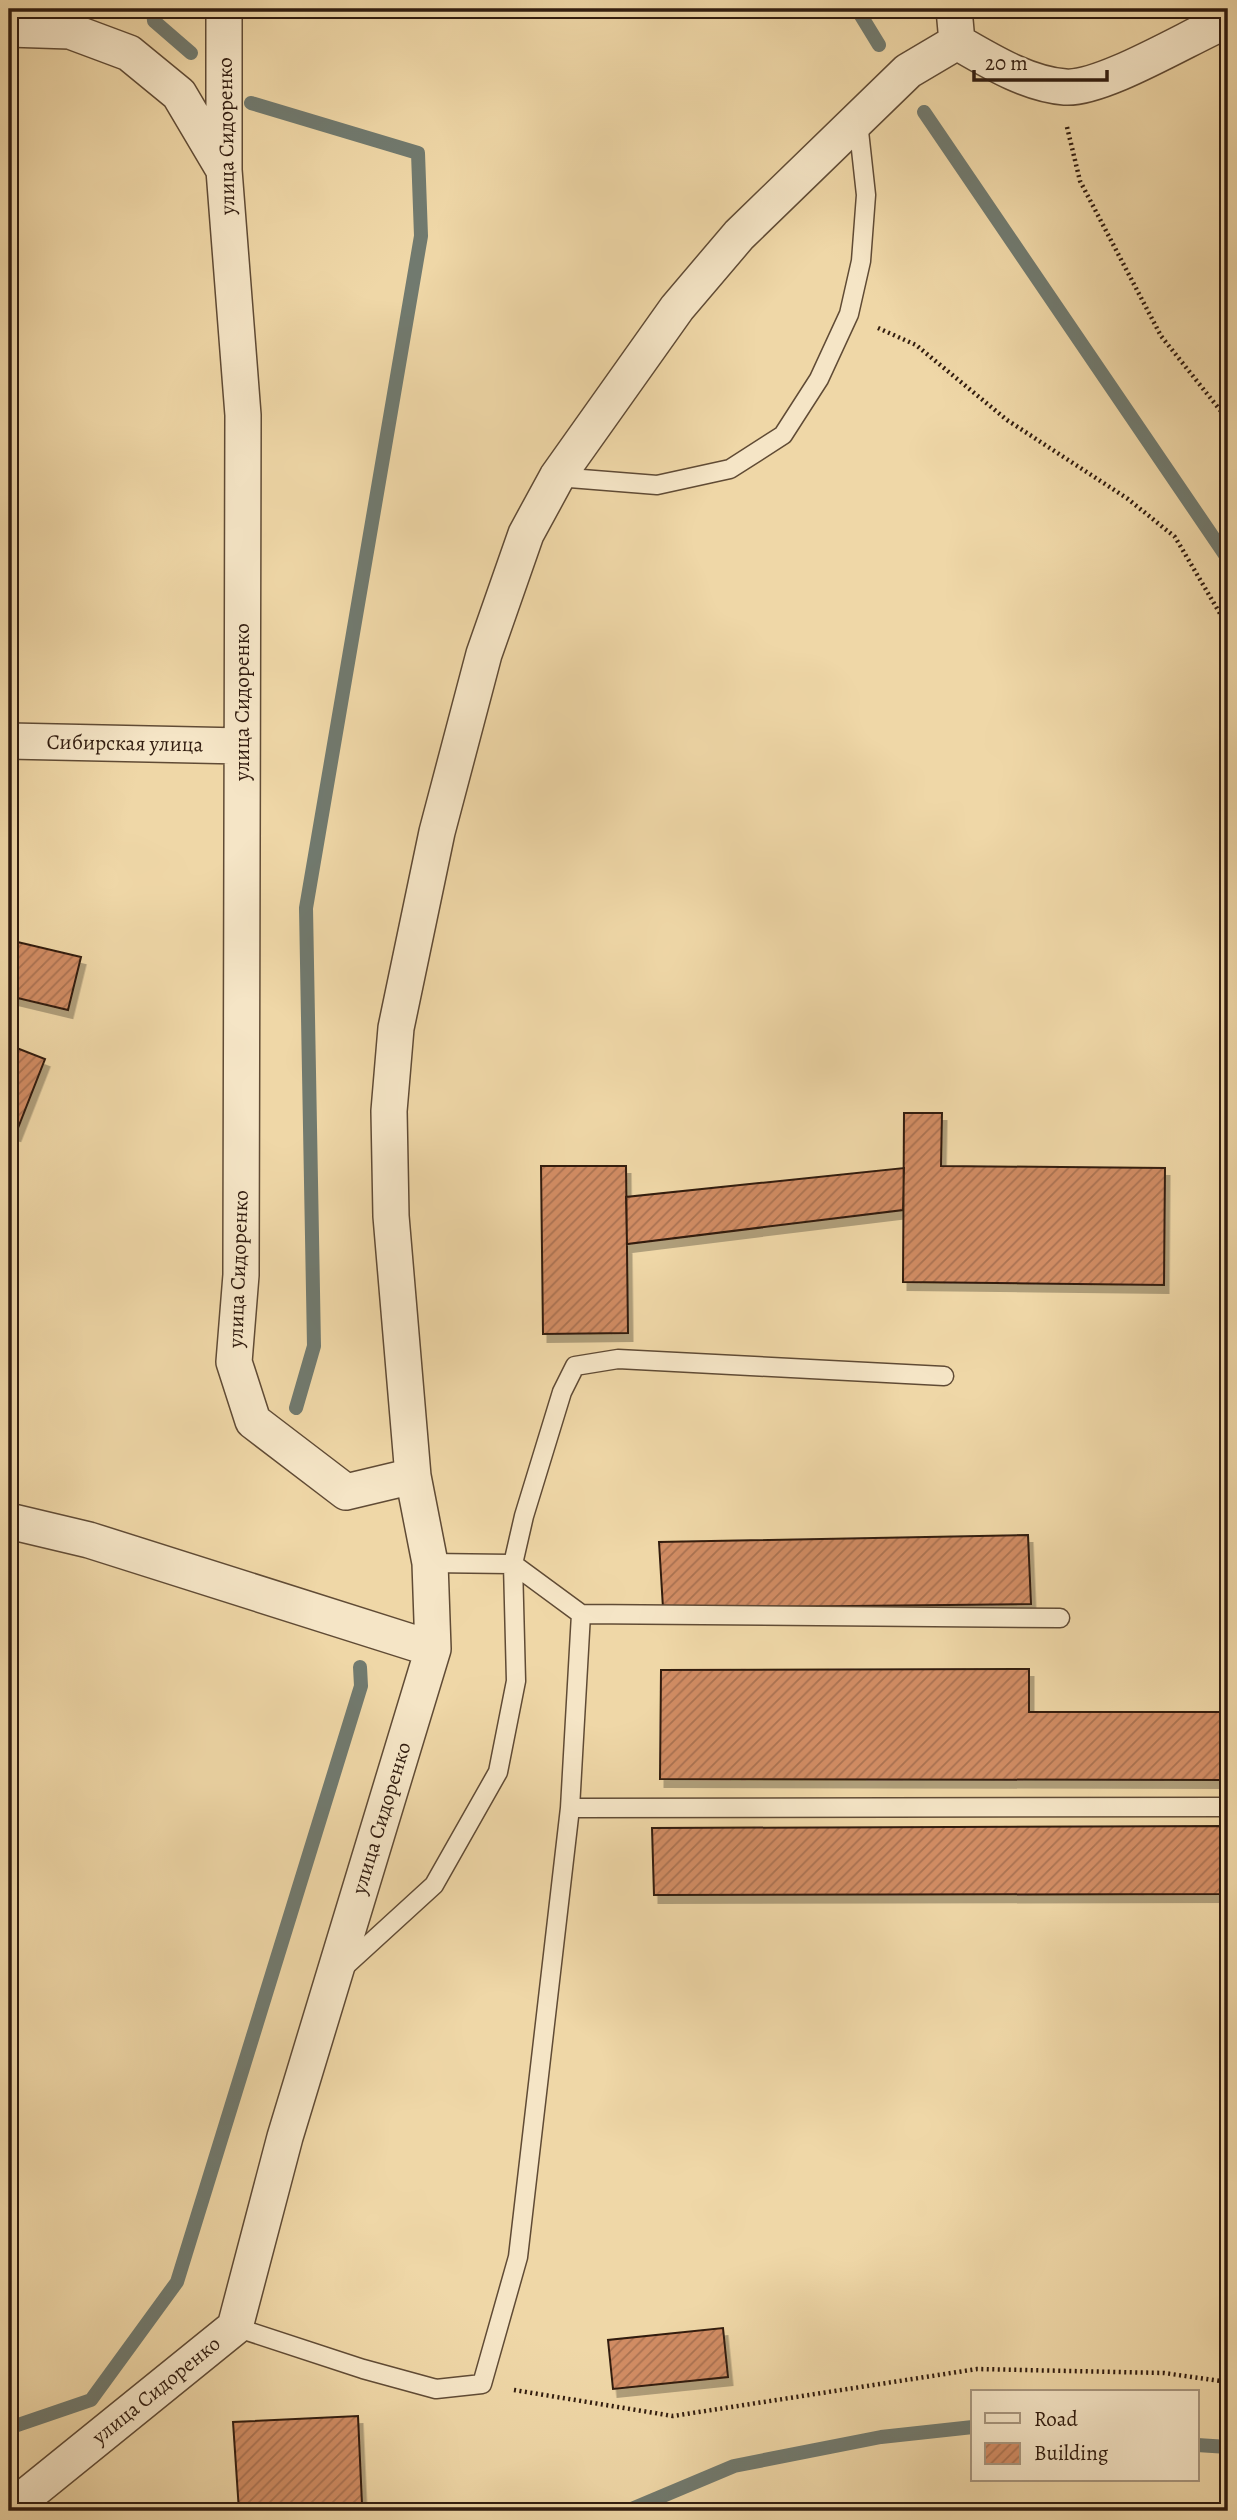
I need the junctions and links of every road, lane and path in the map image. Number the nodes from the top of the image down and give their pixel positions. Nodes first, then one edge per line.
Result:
1 (224, 9) edge
2 (1228, 20) edge
3 (956, 26) edge
4 (9, 29) edge
5 (1067, 87) junction
6 (858, 122) junction
7 (224, 170) junction
8 (849, 314) junction
9 (1228, 420) edge
10 (557, 477) junction
11 (1228, 627) edge
12 (9, 741) edge
13 (242, 746) junction
14 (944, 1376) dead end
15 (413, 1476) junction
16 (9, 1521) edge
17 (430, 1563) junction
18 (513, 1564) junction
19 (581, 1614) junction
20 (1060, 1618) dead end
21 (433, 1649) junction
22 (1228, 1807) edge
23 (570, 1808) junction
24 (332, 1979) junction
25 (234, 2327) junction
26 (1228, 2382) edge
27 (482, 2385) junction
28 (9, 2510) edge

1 - 7 street, улица Сидоренко
2 - 5 street
3 - 5 street
3 - 6 street
4 - 7 street
5 - 9 path
6 - 8 lane
6 - 10 street
7 - 13 street, улица Сидоренко
8 - 10 lane
8 - 11 path
10 - 15 street
12 - 13 street, Сибирская улица
13 - 15 street, улица Сидоренко
14 - 18 lane
15 - 17 street, улица Сидоренко
16 - 21 street
17 - 18 lane
17 - 21 street, улица Сидоренко
18 - 19 lane
18 - 24 lane
19 - 20 lane
19 - 23 lane
21 - 24 street, улица Сидоренко
22 - 23 lane
23 - 27 lane
24 - 25 street, улица Сидоренко
25 - 27 lane
25 - 28 street, улица Сидоренко
26 - 27 path

